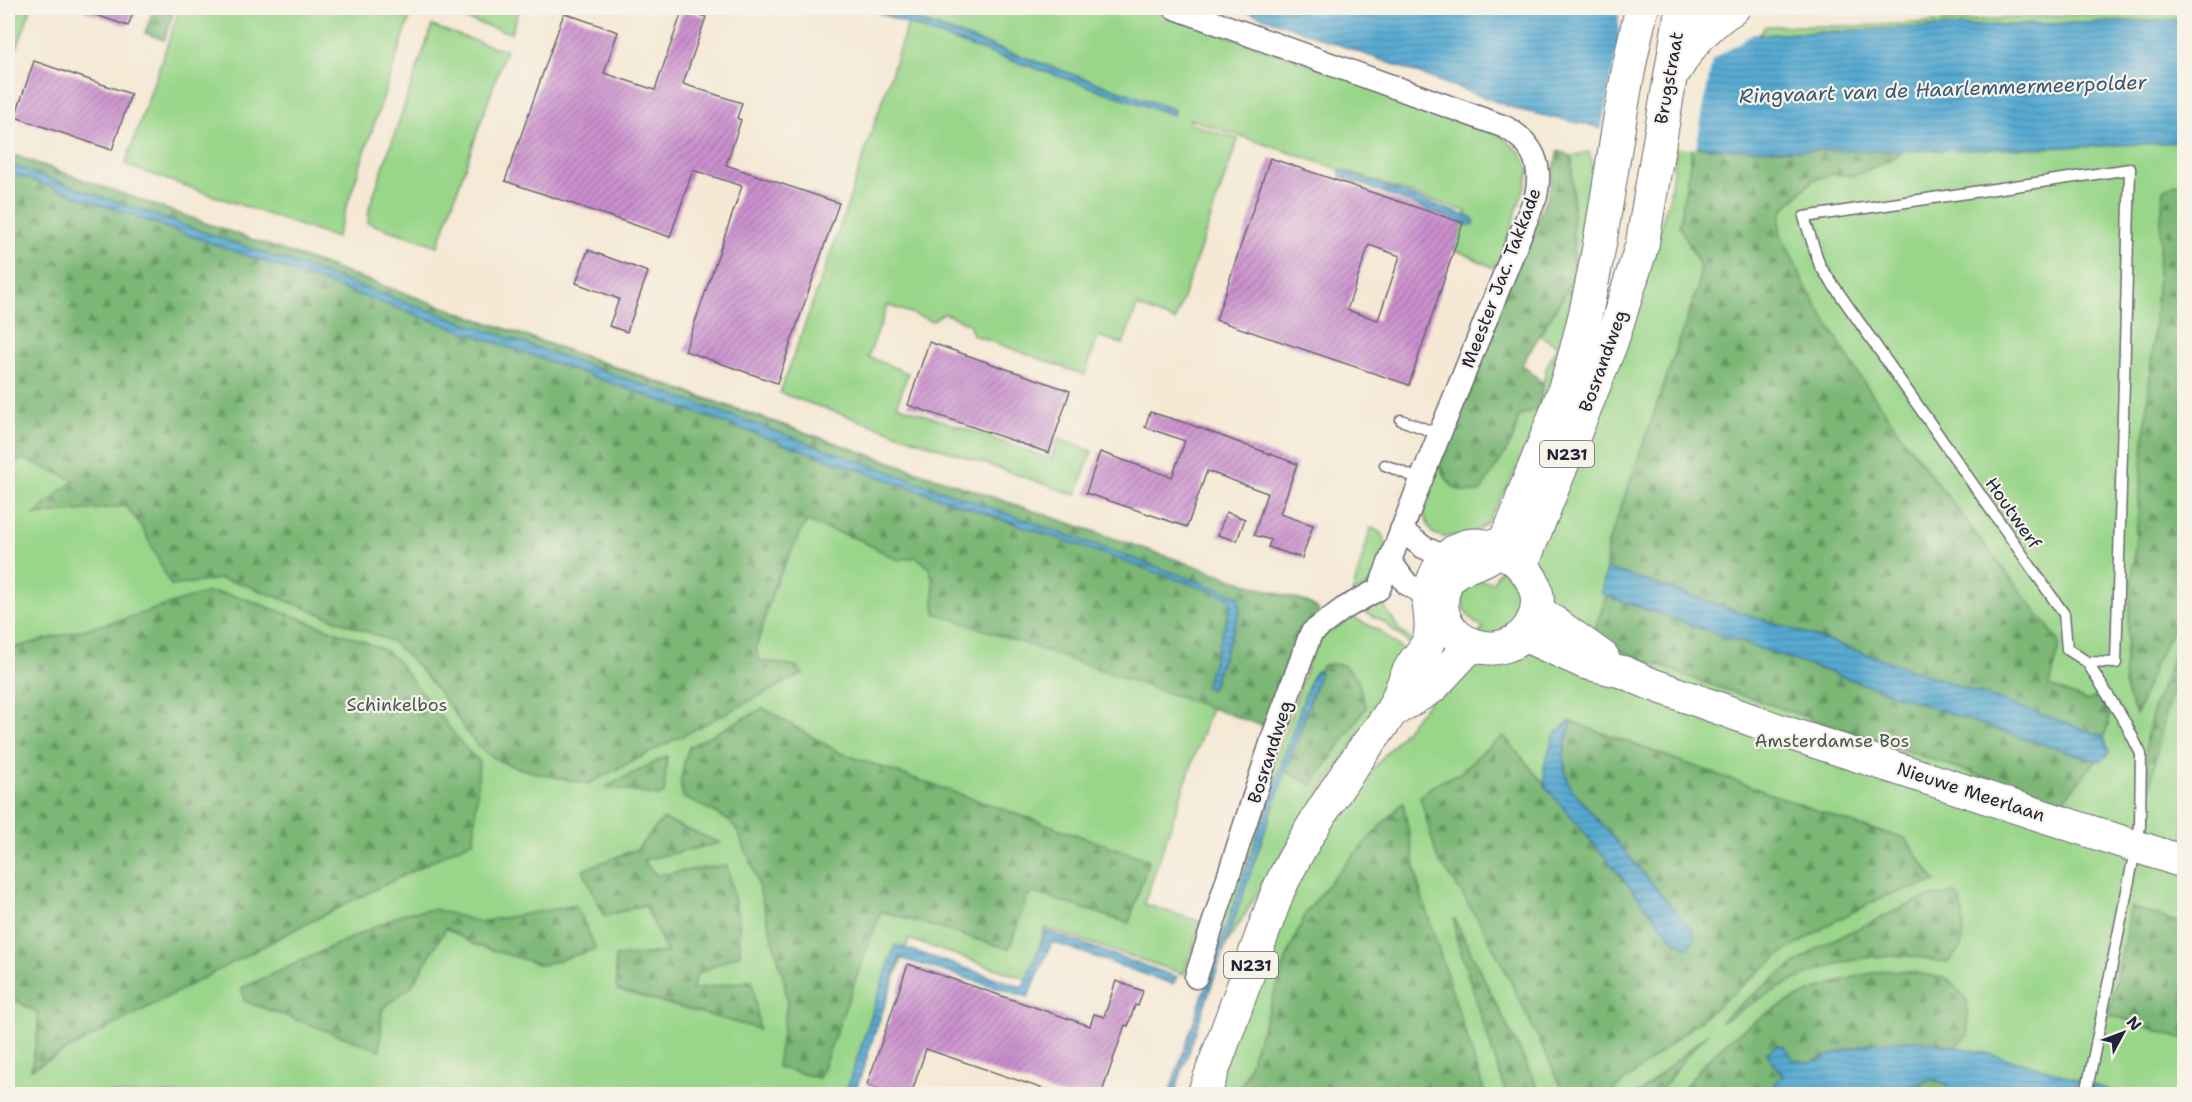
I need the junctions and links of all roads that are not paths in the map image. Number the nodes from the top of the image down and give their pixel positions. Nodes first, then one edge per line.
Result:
1 (1175, 8) edge
2 (1642, 8) edge
3 (1681, 12) edge
4 (1722, 15) edge
5 (1667, 89) junction
6 (1657, 149) joint
7 (1401, 420) dead end
8 (1439, 434) junction
9 (1385, 465) dead end
10 (1421, 480) junction
11 (1401, 530) junction
12 (1500, 553) junction
13 (1447, 558) junction
14 (1390, 561) junction
15 (1434, 607) junction
16 (1530, 623) junction
17 (1471, 645) junction
18 (2086, 662) junction
19 (1392, 711) junction
20 (2135, 845) junction
21 (2184, 862) edge
22 (1196, 977) dead end
23 (1204, 1095) edge
24 (2086, 1095) edge

1 - 8 street, Meester Jac. Takkade
2 - 12 main road, Bosrandweg / N231
3 - 5 main road, Brugstraat / N231
4 - 5 main road
5 - 6 main road, Brugstraat / N231
6 - 12 main road, Bosrandweg / N231
7 - 8 lane
8 - 10 street, Meester Jac. Takkade
9 - 10 lane
10 - 11 street, Meester Jac. Takkade
11 - 13 street
11 - 14 street, Meester Jac. Takkade
12 - 13 main road
12 - 15 main road, N231
12 - 16 main road
13 - 15 main road, N231
14 - 15 street
14 - 22 street, Bosrandweg
15 - 17 main road
15 - 19 main road, N231
16 - 17 main road
16 - 20 street, Nieuwe Meerlaan
17 - 19 main road, N231
18 - 18 lane, Houtwerf
18 - 20 lane
19 - 23 main road, N231
20 - 21 street, Nieuwe Meerlaan
20 - 24 lane

